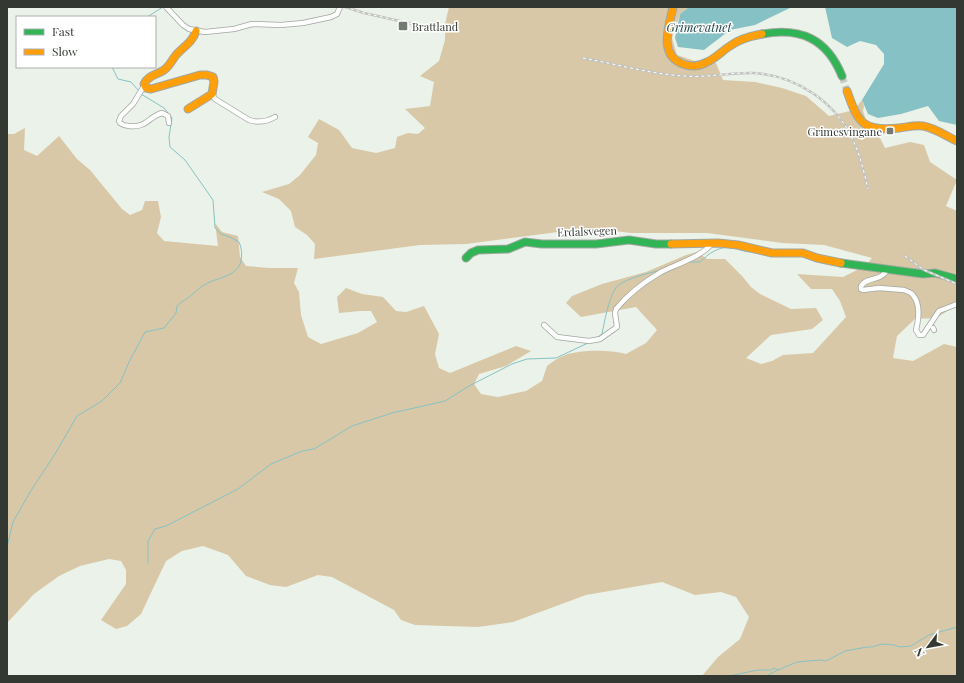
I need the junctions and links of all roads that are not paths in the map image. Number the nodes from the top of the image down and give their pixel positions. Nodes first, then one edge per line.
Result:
1 (166, 7) edge
2 (340, 7) edge
3 (673, 7) edge
4 (196, 31) junction
5 (842, 76) tunnel mouth
6 (141, 90) junction
7 (847, 91) tunnel mouth
8 (212, 94) junction
9 (188, 109) dead end
10 (274, 117) dead end
11 (169, 123) dead end
12 (957, 141) edge
13 (712, 243) junction
14 (466, 258) dead end
15 (887, 270) junction
16 (957, 279) edge
17 (957, 304) edge
18 (544, 325) dead end

1 - 4 street
2 - 4 street
3 - 5 street
4 - 6 street
6 - 8 street
6 - 11 street
7 - 12 street
8 - 9 street
8 - 10 street
13 - 14 street, Erdalsvegen
13 - 15 street, Erdalsvegen
13 - 18 street
15 - 16 street, Erdalsvegen
15 - 17 street

